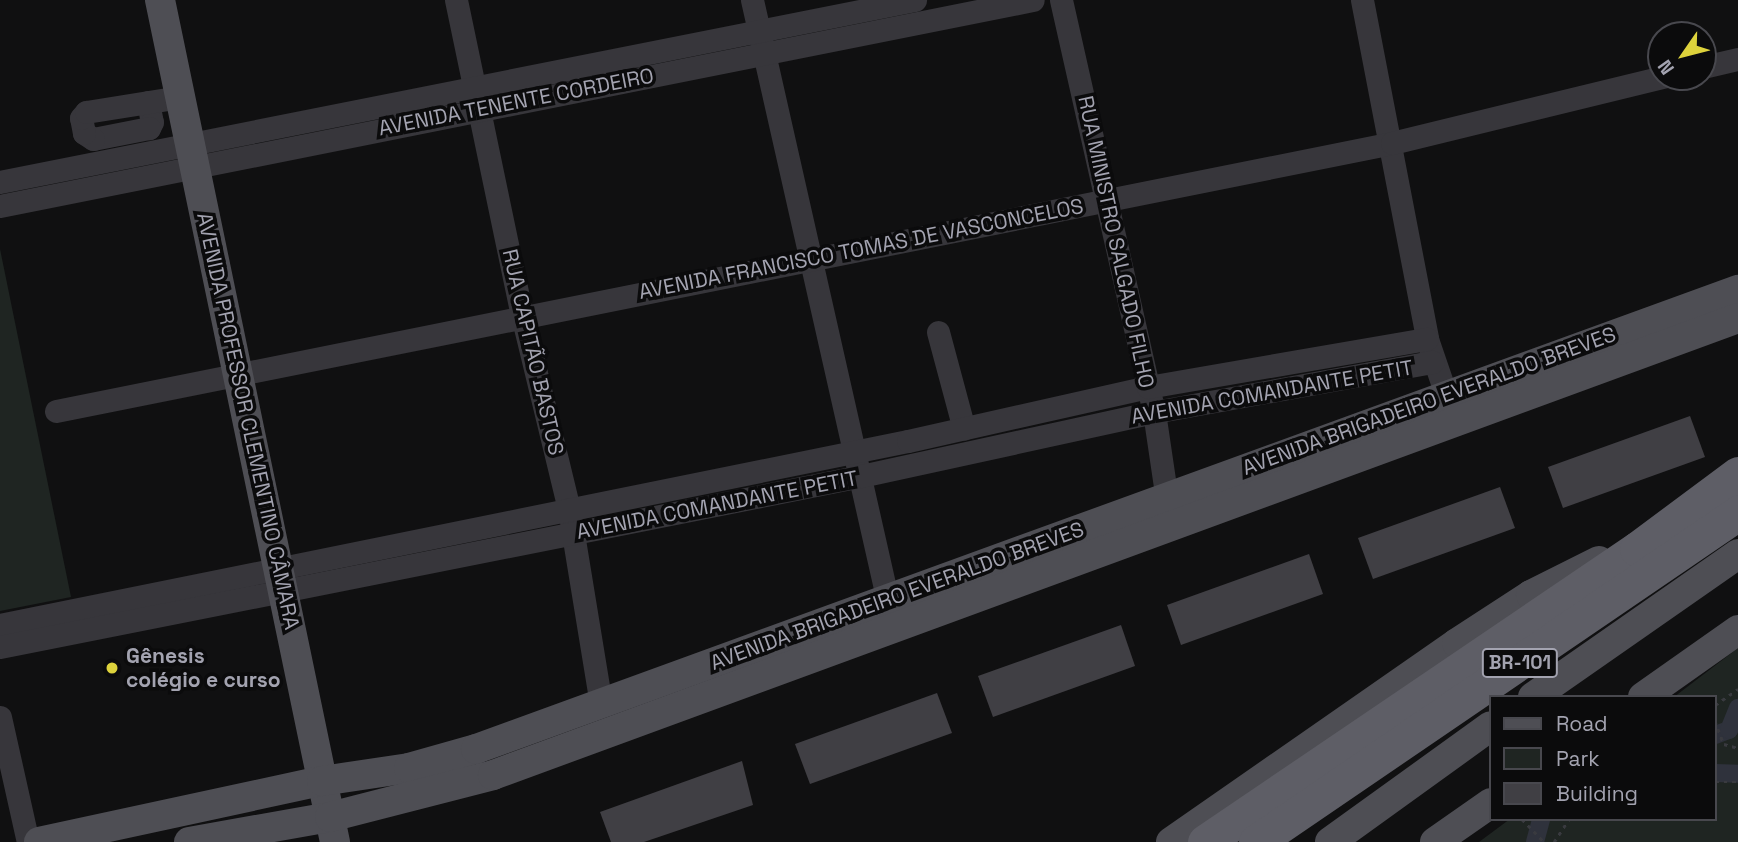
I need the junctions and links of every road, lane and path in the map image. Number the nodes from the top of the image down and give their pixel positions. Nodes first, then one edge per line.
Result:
1 (160, 0) edge
2 (456, 0) edge
3 (752, 0) edge
4 (915, 0) edge
5 (1033, 0) edge
6 (1061, 0) edge
7 (1362, 0) edge
8 (761, 42) junction
9 (1738, 59) edge
10 (1717, 64) edge
11 (1647, 81) edge
12 (181, 97) junction
13 (478, 98) junction
14 (148, 102) dead end
15 (1392, 143) junction
16 (194, 157) junction
17 (0, 182) edge
18 (1109, 201) junction
19 (0, 206) edge
20 (812, 259) junction
21 (1738, 290) edge
22 (522, 314) junction
23 (1738, 318) edge
24 (938, 332) dead end
25 (1427, 339) junction
26 (1433, 362) junction
27 (241, 376) junction
28 (1148, 387) junction
29 (1451, 410) junction
30 (56, 411) dead end
31 (1154, 412) junction
32 (964, 429) junction
33 (854, 451) junction
34 (1738, 474) edge
35 (861, 476) junction
36 (698, 483) junction
37 (1166, 498) junction
38 (703, 507) junction
39 (569, 509) junction
40 (1738, 513) edge
41 (1171, 527) junction
42 (574, 533) junction
43 (1637, 549) junction
44 (1738, 554) edge
45 (281, 580) junction
46 (891, 613) junction
47 (0, 625) edge
48 (1738, 630) edge
49 (0, 647) edge
50 (1738, 689) edge
51 (1536, 695) edge
52 (1646, 695) edge
53 (1717, 704) edge
54 (601, 705) junction
55 (0, 717) edge
56 (1717, 725) edge
57 (1490, 727) edge
58 (1738, 748) edge
59 (322, 781) junction
60 (1717, 782) edge
61 (1738, 782) edge
62 (1292, 800) junction
63 (1490, 804) edge
64 (1523, 821) edge
65 (1568, 821) edge
66 (332, 830) edge
67 (279, 834) edge
68 (28, 842) edge
69 (39, 842) edge
70 (189, 842) edge
71 (1171, 842) edge
72 (1205, 842) edge
73 (1256, 842) edge
74 (1330, 842) edge
75 (1435, 842) edge
76 (1544, 842) edge
77 (1554, 842) edge

1 - 12 main road, AVENIDA PROFESSOR CLEMENTINO CÂMARA
2 - 13 street, RUA CAPITÃO BASTOS
3 - 8 street
4 - 8 street, AVENIDA TENENTE CORDEIRO
5 - 8 street, AVENIDA TENENTE CORDEIRO
6 - 18 street, RUA MINISTRO SALGADO FILHO
7 - 15 street
8 - 13 street, AVENIDA TENENTE CORDEIRO
8 - 20 street
9 - 10 street
11 - 15 street, AVENIDA FRANCISCO TOMAS DE VASCONCELOS
12 - 14 street
12 - 16 main road, AVENIDA PROFESSOR CLEMENTINO CÂMARA
13 - 16 street, AVENIDA TENENTE CORDEIRO
13 - 22 street, RUA CAPITÃO BASTOS
15 - 18 street, AVENIDA FRANCISCO TOMAS DE VASCONCELOS
15 - 25 street
16 - 17 street, AVENIDA TENENTE CORDEIRO
16 - 19 street, AVENIDA TENENTE CORDEIRO
16 - 27 main road, AVENIDA PROFESSOR CLEMENTINO CÂMARA
18 - 20 street, AVENIDA FRANCISCO TOMAS DE VASCONCELOS
18 - 28 street, RUA MINISTRO SALGADO FILHO
20 - 22 street, AVENIDA FRANCISCO TOMAS DE VASCONCELOS
20 - 33 street
21 - 29 main road, AVENIDA BRIGADEIRO EVERALDO BREVES
22 - 27 street, AVENIDA FRANCISCO TOMAS DE VASCONCELOS
22 - 39 street, RUA CAPITÃO BASTOS
23 - 29 main road, AVENIDA BRIGADEIRO EVERALDO BREVES
24 - 32 street
25 - 26 street
25 - 28 street, AVENIDA COMANDANTE PETIT
26 - 29 street
26 - 31 street, AVENIDA COMANDANTE PETIT
27 - 30 street, AVENIDA FRANCISCO TOMAS DE VASCONCELOS
27 - 45 main road, AVENIDA PROFESSOR CLEMENTINO CÂMARA
28 - 31 street, RUA MINISTRO SALGADO FILHO
28 - 32 street, AVENIDA COMANDANTE PETIT
29 - 37 main road, AVENIDA BRIGADEIRO EVERALDO BREVES
29 - 41 main road, AVENIDA BRIGADEIRO EVERALDO BREVES
31 - 35 street, AVENIDA COMANDANTE PETIT
31 - 37 street, RUA MINISTRO SALGADO FILHO
32 - 33 street, AVENIDA COMANDANTE PETIT
33 - 35 street
33 - 36 street, AVENIDA COMANDANTE PETIT
34 - 43 highway, BR-101
35 - 38 street, AVENIDA COMANDANTE PETIT
35 - 46 street
36 - 38 street
36 - 39 street, AVENIDA COMANDANTE PETIT
37 - 41 street, RUA MINISTRO SALGADO FILHO
37 - 46 main road, AVENIDA BRIGADEIRO EVERALDO BREVES
38 - 42 street, AVENIDA COMANDANTE PETIT
39 - 42 street, RUA CAPITÃO BASTOS
39 - 45 street, AVENIDA COMANDANTE PETIT
40 - 62 highway, BR-101
41 - 46 main road, AVENIDA BRIGADEIRO EVERALDO BREVES
42 - 45 street, AVENIDA COMANDANTE PETIT
42 - 54 street, RUA CAPITÃO BASTOS
43 - 62 highway, BR-101
43 - 71 main road
44 - 51 main road
45 - 47 street, AVENIDA COMANDANTE PETIT
45 - 49 street, AVENIDA COMANDANTE PETIT
45 - 59 main road, AVENIDA PROFESSOR CLEMENTINO CÂMARA
46 - 54 main road, AVENIDA BRIGADEIRO EVERALDO BREVES
46 - 66 main road, AVENIDA BRIGADEIRO EVERALDO BREVES
48 - 52 main road
50 - 53 path
54 - 59 main road, AVENIDA BRIGADEIRO EVERALDO BREVES
55 - 68 street
56 - 58 path
57 - 74 main road
59 - 66 main road, AVENIDA PROFESSOR CLEMENTINO CÂMARA
59 - 69 main road, AVENIDA BRIGADEIRO EVERALDO BREVES
60 - 61 path
62 - 72 highway, BR-101
62 - 73 highway, BR-101
63 - 75 main road
64 - 76 path
65 - 77 path
66 - 67 main road, AVENIDA BRIGADEIRO EVERALDO BREVES
67 - 70 main road, AVENIDA BRIGADEIRO EVERALDO BREVES

